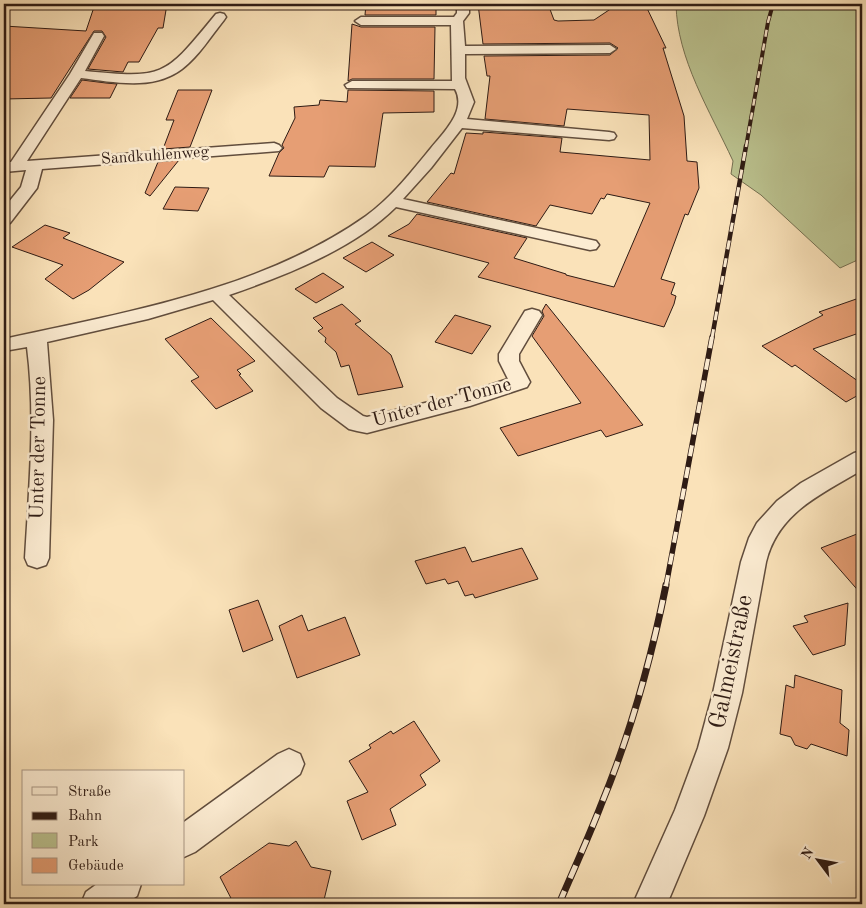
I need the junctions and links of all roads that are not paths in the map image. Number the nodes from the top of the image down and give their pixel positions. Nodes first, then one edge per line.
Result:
1 (463, 4) edge
2 (220, 17) dead end
3 (457, 20) junction
4 (361, 21) dead end
5 (98, 36) dead end
6 (459, 50) junction
7 (610, 50) dead end
8 (77, 74) junction
9 (352, 85) dead end
10 (461, 85) junction
11 (459, 123) junction
12 (609, 136) dead end
13 (274, 148) dead end
14 (35, 165) junction
15 (10, 166) edge
16 (392, 201) junction
17 (4, 219) edge
18 (590, 245) dead end
19 (218, 294) junction
20 (532, 315) dead end
21 (36, 338) junction
22 (4, 345) edge
23 (862, 459) edge
24 (37, 558) dead end
25 (289, 764) dead end
26 (185, 840) edge
27 (122, 886) edge
28 (98, 904) edge
29 (650, 904) edge

1 - 3 street
2 - 8 street
3 - 4 street
3 - 6 street
5 - 8 street
6 - 7 street
6 - 10 street
8 - 15 street
9 - 10 street
10 - 11 street
11 - 12 street
11 - 16 street
13 - 14 street, Sandkuhlenweg
14 - 15 street, Sandkuhlenweg
14 - 17 street
16 - 18 street
16 - 19 street
19 - 20 street, Unter der Tonne
19 - 21 street
21 - 22 street
21 - 24 street, Unter der Tonne
23 - 29 street, Galmeistraße
25 - 26 street
27 - 28 street

